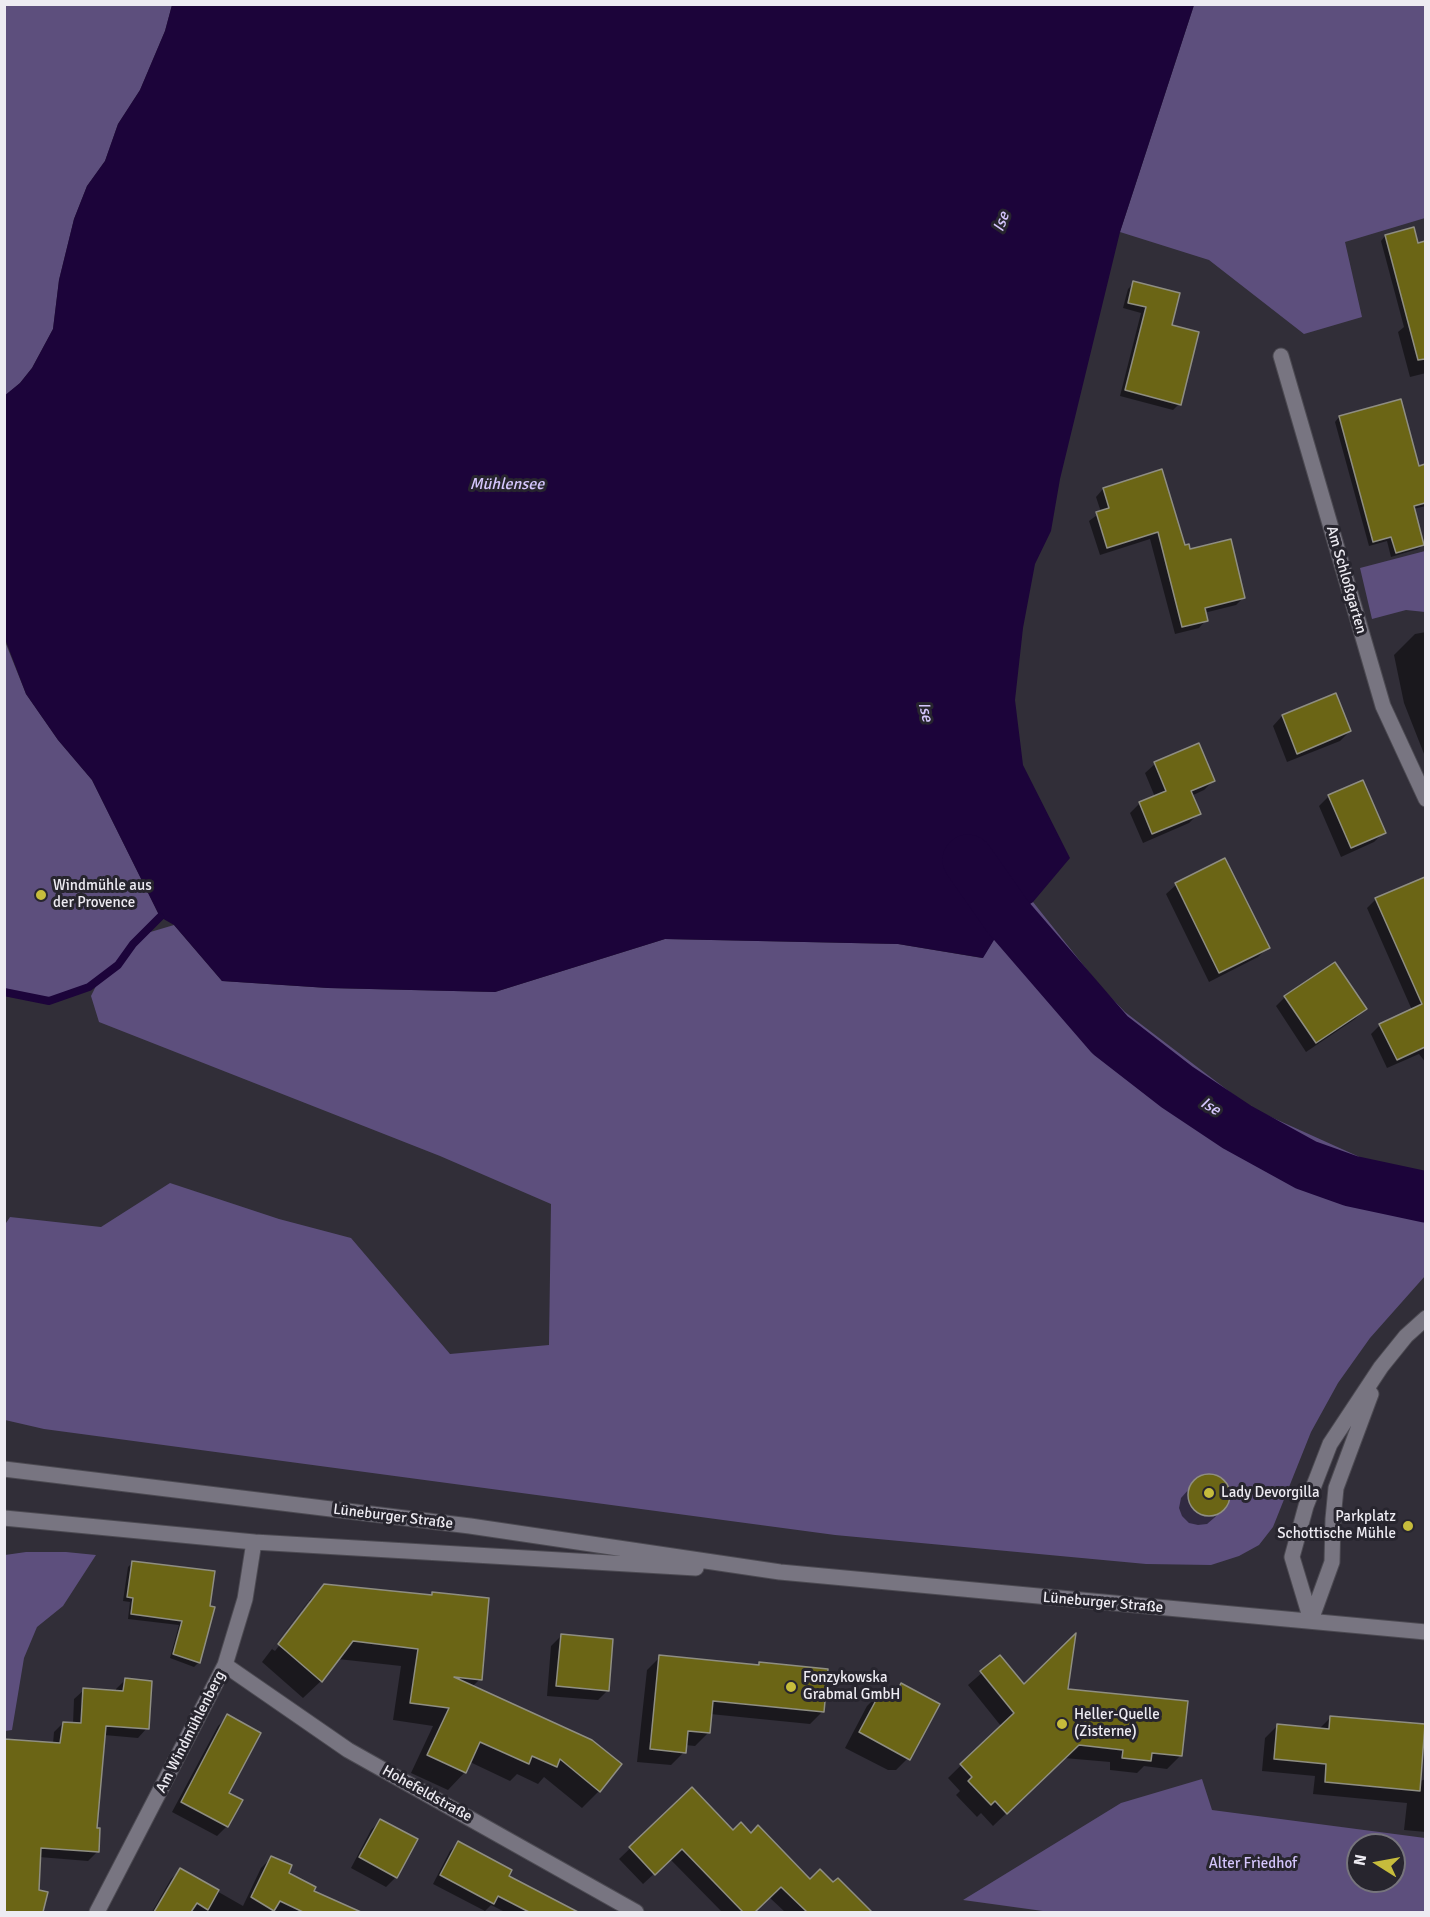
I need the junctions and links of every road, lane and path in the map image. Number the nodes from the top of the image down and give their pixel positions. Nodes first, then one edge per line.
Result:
1 (1281, 356) dead end
2 (1425, 799) edge
3 (1425, 1318) edge
4 (1381, 1367) junction
5 (4, 1469) edge
6 (4, 1518) edge
7 (32, 1522) junction
8 (4, 1529) edge
9 (254, 1542) junction
10 (780, 1572) junction
11 (1311, 1620) junction
12 (1425, 1632) edge
13 (225, 1665) junction
14 (97, 1912) edge
15 (636, 1912) edge

1 - 2 street, Am Schloßgarten
3 - 4 street
4 - 11 street
4 - 11 street
5 - 10 street, Lüneburger Straße
6 - 7 street, Lüneburger Straße
7 - 8 street
7 - 9 street, Lüneburger Straße
9 - 10 street, Lüneburger Straße
9 - 13 street, Am Windmühlenberg
10 - 11 street, Lüneburger Straße
11 - 12 street, Lüneburger Straße
13 - 14 street, Am Windmühlenberg
13 - 15 street, Hohefeldstraße

